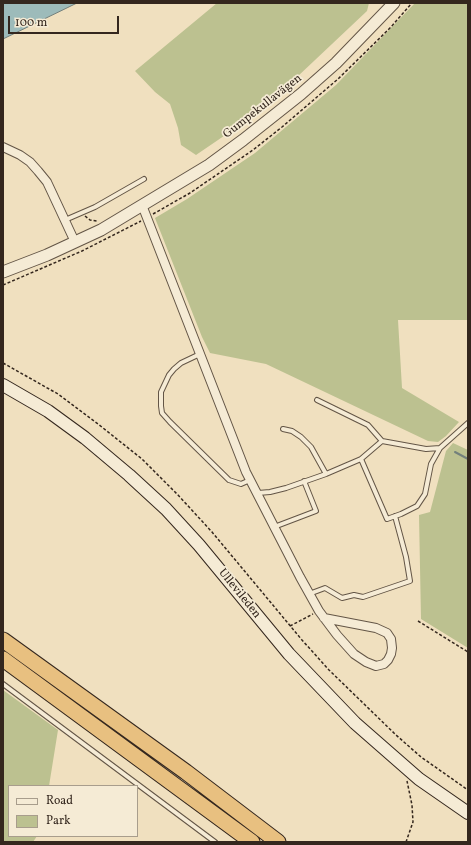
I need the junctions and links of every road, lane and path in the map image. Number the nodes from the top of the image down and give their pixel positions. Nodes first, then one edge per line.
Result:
1 (394, 3) edge
2 (3, 147) edge
3 (144, 180) dead end
4 (142, 205) junction
5 (65, 220) junction
6 (74, 239) junction
7 (3, 272) edge
8 (200, 354) junction
9 (3, 363) edge
10 (3, 385) edge
11 (317, 400) dead end
12 (468, 423) edge
13 (283, 429) dead end
14 (382, 442) junction
15 (440, 448) junction
16 (361, 459) junction
17 (326, 474) junction
18 (250, 480) junction
19 (304, 481) junction
20 (256, 493) junction
21 (395, 516) junction
22 (274, 527) junction
23 (309, 594) junction
24 (321, 614) junction
25 (418, 621) dead end
26 (290, 626) junction
27 (3, 640) edge
28 (468, 652) edge
29 (3, 659) edge
30 (3, 684) edge
31 (404, 766) junction
32 (468, 790) edge
33 (468, 813) edge
34 (215, 842) edge
35 (252, 842) edge
36 (278, 842) edge
37 (406, 842) edge

1 - 4 street, Gumpekullavägen
2 - 5 street
3 - 5 lane
4 - 6 street, Gumpekullavägen
4 - 8 street
5 - 6 street
6 - 7 street, Gumpekullavägen
8 - 18 street
8 - 18 lane
9 - 26 path
10 - 31 main road, Ullevileden
11 - 14 lane
12 - 15 lane
13 - 17 lane
14 - 15 lane
14 - 16 lane
15 - 21 lane
16 - 17 lane
16 - 21 lane
17 - 19 lane
18 - 20 street
19 - 20 lane
19 - 22 lane
20 - 22 street
21 - 23 lane
22 - 23 street
23 - 24 street
24 - 24 street
24 - 26 path
25 - 28 path
26 - 32 path
27 - 36 highway
29 - 35 highway
30 - 34 lane
31 - 33 main road, Ullevileden
31 - 37 path

